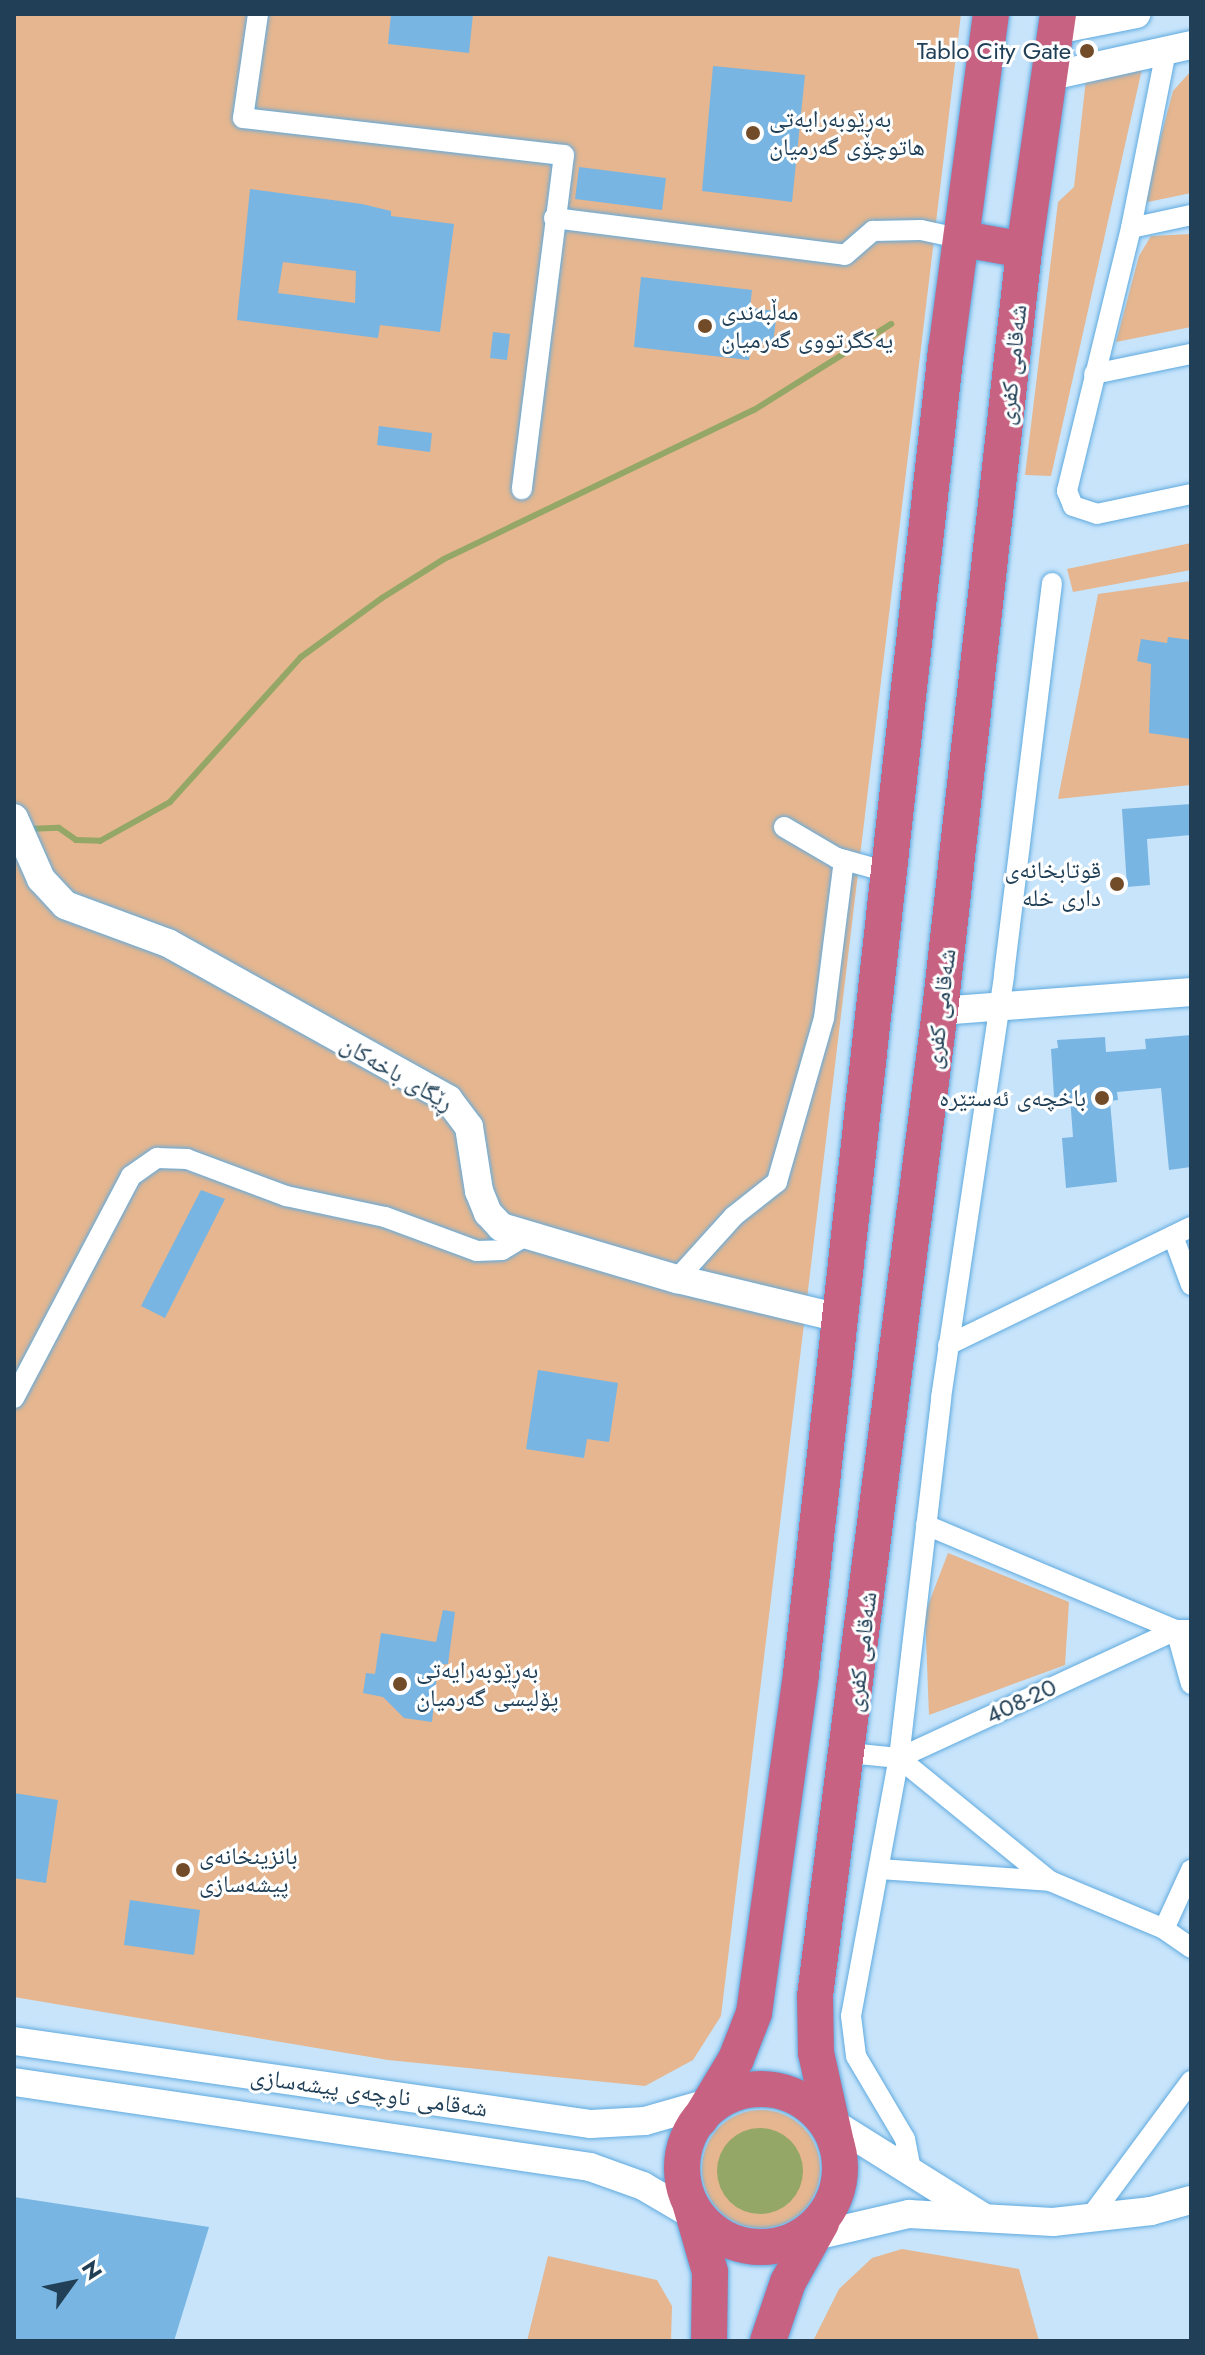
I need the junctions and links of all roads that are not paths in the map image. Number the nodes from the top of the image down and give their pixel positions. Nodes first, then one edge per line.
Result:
1 (258, 14) edge
2 (991, 14) edge
3 (1127, 16) edge
4 (1057, 22) edge
5 (1178, 48) edge
6 (1117, 62) junction
7 (1051, 76) junction
8 (1191, 215) edge
9 (554, 218) junction
10 (1131, 228) junction
11 (963, 239) junction
12 (1024, 250) junction
13 (1191, 354) edge
14 (1094, 374) junction
15 (522, 489) dead end
16 (1191, 494) edge
17 (1052, 583) dead end
18 (14, 818) edge
19 (784, 827) dead end
20 (844, 860) junction
21 (891, 873) junction
22 (1191, 992) edge
23 (997, 1004) junction
24 (940, 1011) junction
25 (1182, 1232) edge
26 (525, 1236) junction
27 (677, 1279) junction
28 (1191, 1285) edge
29 (843, 1319) junction
30 (948, 1345) junction
31 (14, 1398) edge
32 (926, 1525) junction
33 (1183, 1630) edge
34 (1191, 1684) edge
35 (849, 1753) junction
36 (899, 1758) junction
37 (879, 1869) junction
38 (1191, 1870) edge
39 (1050, 1881) junction
40 (1164, 1929) junction
41 (1191, 1948) edge
42 (14, 2041) edge
43 (1191, 2081) edge
44 (14, 2082) edge
45 (710, 2106) junction
46 (830, 2127) junction
47 (912, 2175) junction
48 (1191, 2200) edge
49 (696, 2212) junction
50 (984, 2217) junction
51 (1089, 2219) junction
52 (811, 2232) junction
53 (709, 2341) edge
54 (768, 2341) edge

1 - 9 street
2 - 11 highway
3 - 4 street
3 - 6 street
4 - 7 highway, شەقامی کفری
5 - 6 street
5 - 10 street
6 - 7 street
7 - 12 highway, شەقامی کفری
8 - 10 street
9 - 11 street
9 - 15 street
10 - 14 street
11 - 12 highway
11 - 21 highway
12 - 24 highway, شەقامی کفری
13 - 14 street
14 - 16 street
17 - 23 street
18 - 26 street, ڕێگای باخەکان
19 - 20 street
20 - 21 street
20 - 27 street
21 - 29 highway
22 - 23 street
23 - 24 street
23 - 30 street
24 - 35 highway, شەقامی کفری
25 - 28 street
25 - 30 street
26 - 27 street, ڕێگای باخەکان
26 - 31 street
27 - 29 street, ڕێگای باخەکان
29 - 45 highway
30 - 32 street
32 - 33 street
32 - 36 street
33 - 34 street
33 - 36 street, 408-20
35 - 36 street
35 - 46 highway, شەقامی کفری
36 - 37 street
36 - 39 street
37 - 39 street
37 - 47 street
38 - 40 street
39 - 40 street
40 - 41 street
42 - 45 street, شەقامی ناوچەی پیشەسازی
43 - 51 street
44 - 49 street, شەقامی ناوچەی پیشەسازی
45 - 46 highway
45 - 49 highway
46 - 47 street
46 - 52 highway
47 - 50 street
48 - 51 street
49 - 52 highway
49 - 53 highway
50 - 51 street
50 - 52 street
52 - 54 highway

